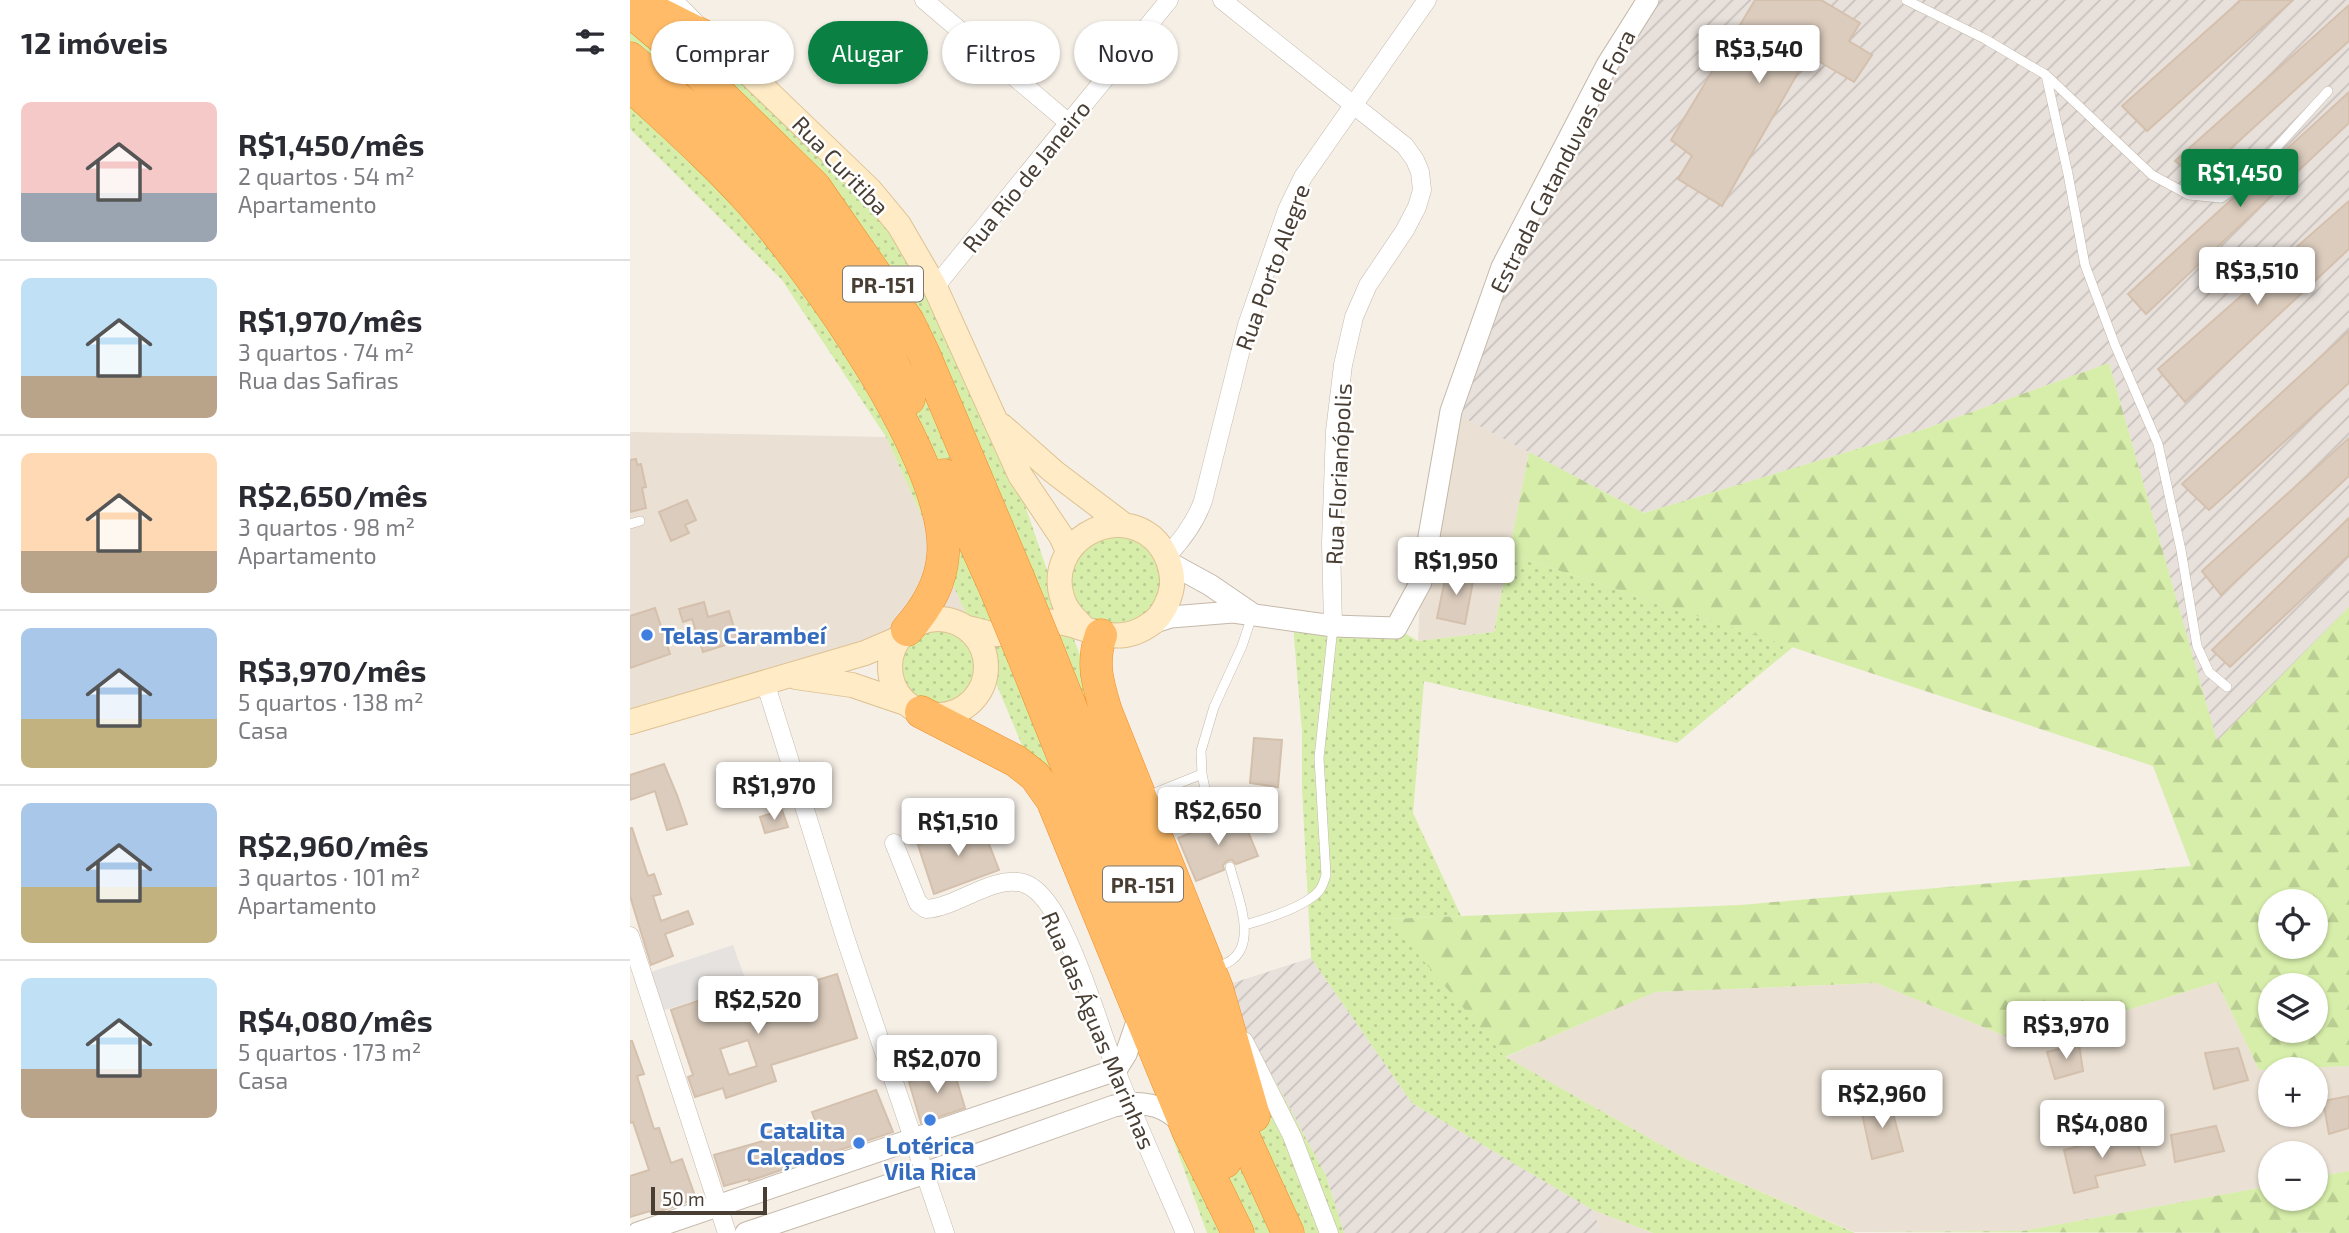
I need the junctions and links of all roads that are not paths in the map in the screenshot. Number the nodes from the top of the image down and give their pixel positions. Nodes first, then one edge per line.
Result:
1 (632, 0) edge
2 (924, 0) edge
3 (1169, 0) edge
4 (1222, 0) edge
5 (1427, 0) edge
6 (1648, 0) edge
7 (1906, 0) edge
8 (678, 2) edge
9 (630, 11) edge
10 (674, 21) edge
11 (696, 21) edge
12 (630, 58) edge
13 (2046, 75) junction
14 (760, 84) edge
15 (630, 85) edge
16 (2328, 91) dead end
17 (1354, 103) junction
18 (1070, 124) junction
19 (934, 287) junction
20 (996, 420) junction
21 (640, 522) dead end
22 (630, 524) edge
23 (1124, 525) junction
24 (1068, 551) junction
25 (1168, 559) junction
26 (1059, 577) junction
27 (1007, 584) junction
28 (1253, 614) junction
29 (1334, 626) junction
30 (968, 628) junction
31 (1092, 631) junction
32 (1141, 631) junction
33 (903, 634) junction
34 (999, 634) junction
35 (1034, 641) junction
36 (792, 676) junction
37 (985, 679) junction
38 (765, 681) junction
39 (2227, 687) dead end
40 (914, 708) junction
41 (630, 722) edge
42 (1202, 774) junction
43 (1142, 799) junction
44 (1212, 824) dead end
45 (894, 843) dead end
46 (1230, 867) dead end
47 (1245, 925) junction
48 (630, 936) edge
49 (1213, 978) junction
50 (1140, 1013) junction
51 (1116, 1070) junction
52 (1129, 1103) junction
53 (1188, 1131) junction
54 (913, 1138) junction
55 (925, 1173) junction
56 (718, 1206) junction
57 (638, 1233) edge
58 (727, 1233) edge
59 (746, 1233) edge
60 (945, 1233) edge
61 (1185, 1233) edge
62 (1238, 1233) edge
63 (1254, 1233) edge
64 (1287, 1233) edge
65 (1293, 1233) edge
66 (1329, 1233) edge

1 - 10 highway
2 - 18 street
3 - 18 street, Rua Rio de Janeiro
4 - 17 street
5 - 17 street, Rua Porto Alegre
6 - 29 street, Estrada Catanduvas de Fora
7 - 13 lane
8 - 11 street
9 - 27 highway, PR-151
12 - 27 highway, PR-151
13 - 16 lane
13 - 39 lane
14 - 19 main road, Rua Curitiba
15 - 33 highway
17 - 25 street, Rua Porto Alegre
17 - 29 street, Rua Florianópolis
18 - 19 street, Rua Rio de Janeiro
19 - 20 main road, Rua Curitiba
20 - 23 main road
20 - 24 main road, Rua Curitiba
21 - 22 lane
23 - 24 main road
23 - 25 main road
24 - 26 main road
25 - 28 street
25 - 32 main road
26 - 31 main road
26 - 35 main road
27 - 35 highway, PR-151, bridge
28 - 29 street, Estrada Catanduvas de Fora
28 - 32 street, Estrada Catanduvas de Fora
28 - 42 lane
29 - 47 lane
30 - 33 main road
30 - 34 main road
30 - 37 main road
31 - 32 main road
31 - 35 main road
31 - 43 highway
33 - 36 main road
33 - 40 main road
34 - 35 main road
34 - 37 main road
35 - 63 highway, PR-151
35 - 64 highway, PR-151
36 - 38 main road
36 - 40 main road
37 - 40 main road
38 - 41 main road
38 - 54 street
40 - 50 highway
42 - 43 lane
42 - 44 lane
43 - 49 highway
45 - 51 street, Rua das Águas Marinhas
46 - 47 lane
47 - 49 lane
48 - 56 street
49 - 65 highway
49 - 66 street
50 - 51 street
50 - 53 highway
51 - 52 street, Rua das Águas Marinhas
51 - 54 street
52 - 53 street
52 - 55 street
52 - 61 street, Rua das Águas Marinhas
53 - 62 highway
54 - 55 street
54 - 56 street
55 - 59 street
55 - 60 street
56 - 57 street
56 - 58 street

